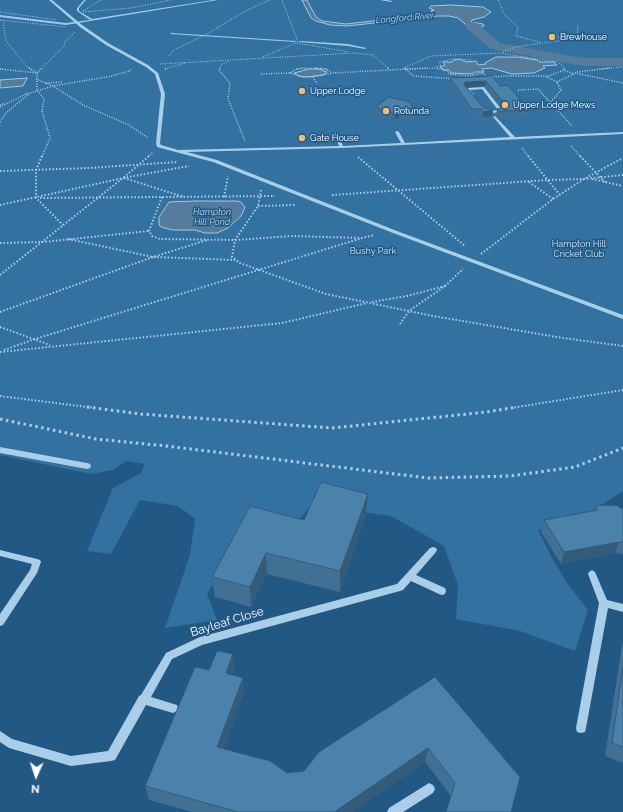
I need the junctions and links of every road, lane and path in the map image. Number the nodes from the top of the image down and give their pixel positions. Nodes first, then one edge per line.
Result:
1 (50, 0) edge
2 (101, 0) edge
3 (162, 0) edge
4 (171, 0) edge
5 (270, 0) edge
6 (282, 0) edge
7 (498, 0) edge
8 (164, 2) junction
9 (0, 12) edge
10 (419, 15) dead end
11 (424, 19) dead end
12 (1, 20) edge
13 (75, 20) junction
14 (578, 25) dead end
15 (81, 26) junction
16 (550, 33) dead end
17 (565, 40) junction
18 (541, 42) junction
19 (297, 43) junction
20 (354, 53) junction
21 (507, 53) junction
22 (467, 55) junction
23 (169, 56) dead end
24 (261, 58) junction
25 (232, 60) junction
26 (191, 62) junction
27 (147, 66) junction
28 (623, 67) edge
29 (436, 68) junction
30 (0, 69) edge
31 (390, 70) junction
32 (404, 70) junction
33 (564, 70) junction
34 (575, 72) junction
35 (37, 73) junction
36 (290, 73) junction
37 (332, 73) junction
38 (157, 74) junction
39 (261, 74) dead end
40 (313, 77) junction
41 (545, 77) junction
42 (488, 78) junction
43 (36, 79) junction
44 (70, 82) junction
45 (557, 82) junction
46 (44, 83) junction
47 (623, 83) edge
48 (317, 84) dead end
49 (53, 86) junction
50 (37, 90) junction
51 (518, 90) dead end
52 (30, 92) junction
53 (476, 100) edge
54 (10, 102) junction
55 (550, 103) junction
56 (0, 105) edge
57 (0, 107) edge
58 (485, 112) edge
59 (493, 114) junction
60 (0, 122) edge
61 (397, 132) dead end
62 (623, 133) edge
63 (336, 134) dead end
64 (580, 135) junction
65 (513, 138) junction
66 (158, 143) junction
67 (403, 143) junction
68 (564, 146) dead end
69 (571, 146) junction
70 (579, 146) dead end
71 (342, 147) junction
72 (164, 148) junction
73 (529, 148) dead end
74 (247, 149) junction
75 (178, 151) junction
76 (364, 154) dead end
77 (623, 158) edge
78 (140, 164) junction
79 (192, 165) dead end
80 (230, 167) junction
81 (36, 170) junction
82 (0, 171) edge
83 (596, 172) junction
84 (623, 175) edge
85 (600, 177) junction
86 (123, 178) junction
87 (584, 179) junction
88 (265, 181) junction
89 (529, 182) dead end
90 (605, 182) junction
91 (623, 186) edge
92 (560, 195) junction
93 (162, 197) dead end
94 (224, 197) dead end
95 (36, 198) junction
96 (187, 198) dead end
97 (553, 199) junction
98 (325, 204) junction
99 (0, 205) edge
100 (258, 206) junction
101 (64, 225) junction
102 (149, 231) junction
103 (395, 232) junction
104 (362, 238) junction
105 (68, 239) junction
106 (210, 239) junction
107 (235, 240) junction
108 (43, 242) junction
109 (0, 243) edge
110 (478, 256) junction
111 (153, 258) junction
112 (236, 260) junction
113 (472, 261) junction
114 (261, 270) junction
115 (0, 275) edge
116 (445, 286) junction
117 (369, 302) junction
118 (409, 311) junction
119 (0, 312) edge
120 (623, 317) edge
121 (400, 324) dead end
122 (0, 327) edge
123 (35, 338) junction
124 (51, 346) junction
125 (623, 346) edge
126 (0, 351) edge
127 (623, 390) edge
128 (1, 395) edge
129 (0, 419) edge
130 (623, 448) edge
131 (0, 450) edge
132 (87, 466) dead end
133 (433, 550) dead end
134 (0, 553) edge
135 (592, 574) dead end
136 (410, 576) junction
137 (442, 591) dead end
138 (604, 603) junction
139 (623, 608) edge
140 (0, 622) edge
141 (144, 699) junction
142 (173, 708) dead end
143 (581, 728) dead end
144 (0, 736) edge
145 (429, 789) dead end
146 (393, 812) edge

1 - 13 street
2 - 8 path
3 - 8 path
4 - 8 path
5 - 23 path
6 - 19 path
7 - 18 path
9 - 13 path
10 - 11 path
12 - 15 path
12 - 35 path
13 - 15 street
14 - 17 path
15 - 27 street
15 - 35 path
16 - 17 path
17 - 18 path
18 - 21 path
19 - 20 path
19 - 24 path
20 - 24 path
20 - 31 path
21 - 22 path
21 - 33 path
22 - 29 path
22 - 32 path
24 - 25 path
25 - 26 path
25 - 74 path
26 - 27 path
26 - 38 path
27 - 38 street
27 - 44 path
28 - 34 path
29 - 32 path
29 - 42 path
30 - 35 path
31 - 32 path
31 - 37 path
32 - 42 path
33 - 34 path
33 - 41 path
34 - 45 path
34 - 47 path
35 - 43 path
36 - 37 path
36 - 39 path
36 - 40 path
37 - 40 path
38 - 66 street
40 - 48 path
41 - 42 path
41 - 45 path
43 - 46 path
43 - 50 path
44 - 46 path
44 - 49 path
45 - 55 path
46 - 49 path
49 - 50 path
49 - 66 path
50 - 52 path
50 - 81 path
51 - 55 path
52 - 54 path
52 - 60 path
53 - 59 street
54 - 56 path
54 - 57 path
55 - 64 path
58 - 59 street
59 - 65 street
61 - 67 street
62 - 64 street
63 - 71 street
64 - 65 street
65 - 67 street
66 - 72 street
67 - 71 street
68 - 69 path
69 - 70 path
69 - 83 path
71 - 74 street
72 - 75 street
72 - 78 path
73 - 92 path
74 - 75 street
75 - 80 street
76 - 110 path
77 - 83 path
78 - 81 path
78 - 86 path
79 - 86 path
80 - 88 street
80 - 94 path
81 - 82 path
81 - 95 path
83 - 85 path
83 - 87 path
84 - 85 path
85 - 87 path
85 - 90 path
86 - 95 path
86 - 96 path
86 - 101 path
87 - 90 path
87 - 92 path
88 - 98 street
88 - 100 path
89 - 97 path
90 - 91 path
92 - 97 path
93 - 102 path
95 - 99 path
95 - 101 path
97 - 110 path
98 - 100 path
98 - 103 street
100 - 107 path
101 - 108 path
102 - 105 path
102 - 106 path
103 - 104 path
103 - 113 street
104 - 107 path
104 - 114 path
105 - 108 path
105 - 111 path
106 - 107 path
106 - 111 path
107 - 112 path
108 - 109 path
108 - 115 path
110 - 113 path
111 - 112 path
111 - 119 path
112 - 114 path
113 - 116 path
113 - 120 street
114 - 117 path
114 - 123 path
116 - 117 path
116 - 118 path
117 - 118 path
117 - 124 path
118 - 121 path
118 - 125 path
122 - 123 path
123 - 124 path
123 - 126 path
124 - 126 path
127 - 128 path
129 - 130 path
131 - 132 street
133 - 136 street, Bayleaf Close
134 - 140 street
135 - 138 street
136 - 137 street
136 - 141 street, Bayleaf Close
138 - 139 street
138 - 143 street
141 - 142 street
141 - 144 street, Bayleaf Close
145 - 146 street

